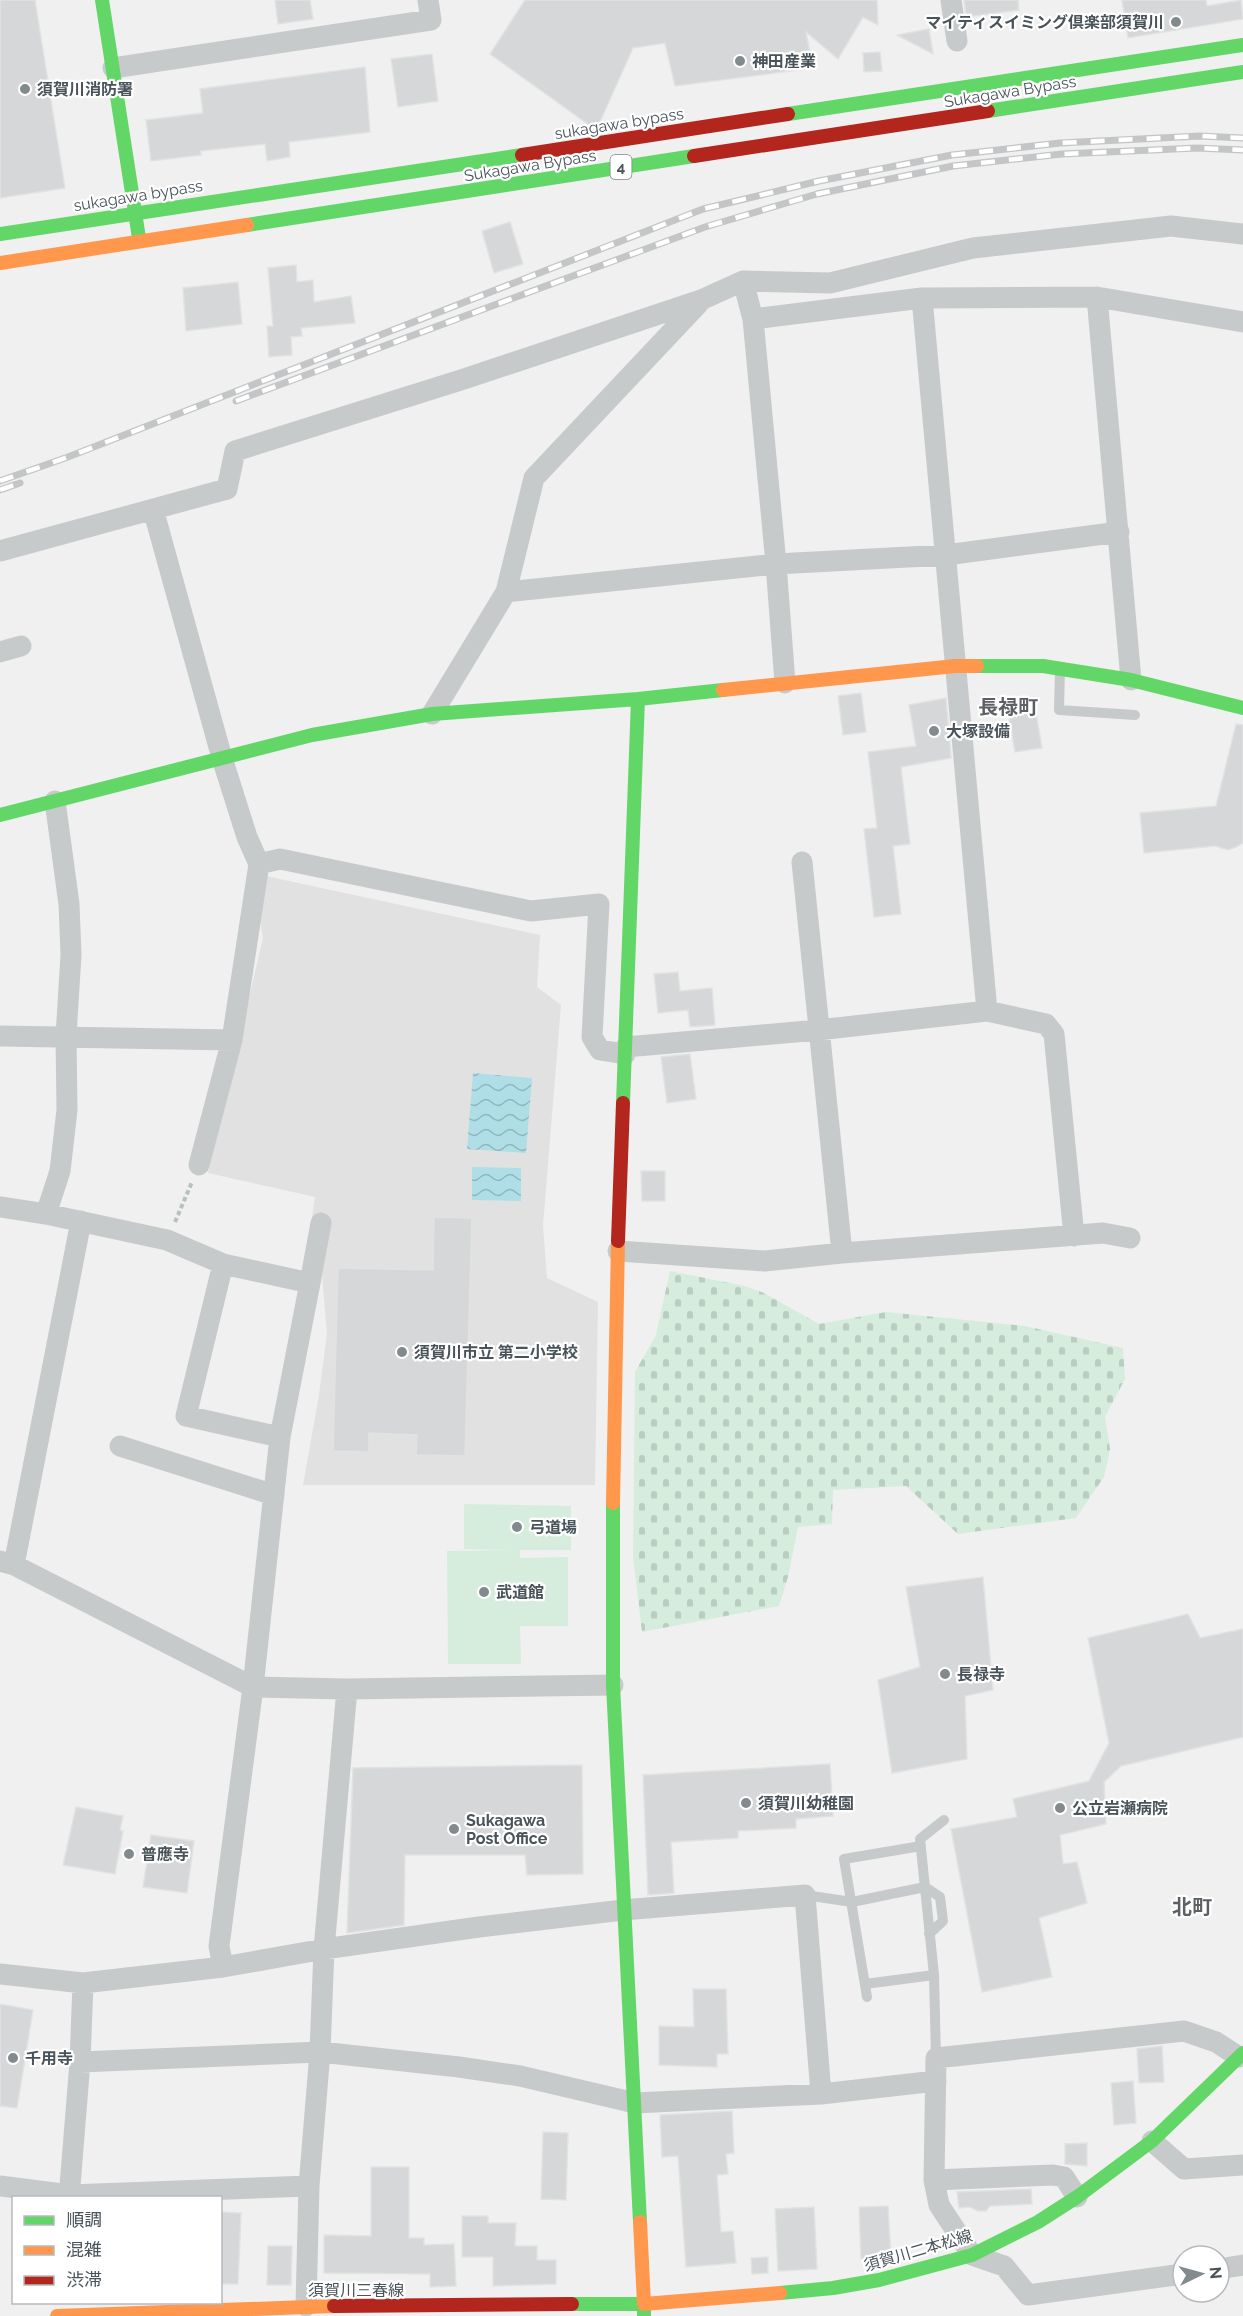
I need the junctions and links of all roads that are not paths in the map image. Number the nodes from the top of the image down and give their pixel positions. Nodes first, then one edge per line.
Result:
1 (102, 0) edge
2 (428, 0) edge
3 (951, 0) edge
4 (957, 40) dead end
5 (1243, 45) edge
6 (113, 68) junction
7 (1243, 72) edge
8 (136, 212) junction
9 (0, 234) edge
10 (1243, 234) edge
11 (140, 241) junction
12 (0, 263) edge
13 (743, 280) junction
14 (1097, 297) junction
15 (922, 298) junction
16 (701, 300) junction
17 (753, 319) junction
18 (1243, 322) edge
19 (153, 509) junction
20 (1119, 532) junction
21 (0, 551) edge
22 (946, 555) junction
23 (776, 564) junction
24 (506, 592) junction
25 (21, 646) dead end
26 (0, 652) edge
27 (955, 666) junction
28 (1060, 669) junction
29 (1131, 680) junction
30 (784, 682) junction
31 (638, 699) junction
32 (1243, 708) edge
33 (432, 714) junction
34 (1135, 715) dead end
35 (222, 758) junction
36 (55, 801) junction
37 (0, 816) edge
38 (802, 862) dead end
39 (259, 864) junction
40 (987, 1011) junction
41 (818, 1030) junction
42 (0, 1036) edge
43 (66, 1036) junction
44 (232, 1040) junction
45 (626, 1051) junction
46 (199, 1165) road end
47 (0, 1207) edge
48 (46, 1214) junction
49 (81, 1221) junction
50 (321, 1223) dead end
51 (1074, 1236) junction
52 (1130, 1238) dead end
53 (618, 1251) junction
54 (842, 1252) junction
55 (223, 1264) junction
56 (310, 1282) junction
57 (280, 1437) junction
58 (120, 1446) dead end
59 (274, 1495) junction
60 (7, 1563) edge
61 (613, 1685) junction
62 (253, 1687) junction
63 (348, 1689) junction
64 (944, 1820) dead end
65 (921, 1846) junction
66 (925, 1887) junction
67 (805, 1895) junction
68 (852, 1902) junction
69 (623, 1910) junction
70 (324, 1949) junction
71 (223, 1967) junction
72 (0, 1974) edge
73 (934, 1975) junction
74 (83, 1983) junction
75 (865, 1984) junction
76 (867, 1997) dead end
77 (320, 2052) junction
78 (1241, 2055) edge
79 (936, 2058) junction
80 (80, 2062) junction
81 (936, 2081) junction
82 (821, 2094) junction
83 (634, 2103) junction
84 (1152, 2141) junction
85 (1243, 2165) edge
86 (934, 2180) junction
87 (0, 2186) edge
88 (309, 2186) junction
89 (70, 2196) edge
90 (1077, 2198) junction
91 (972, 2255) junction
92 (1171, 2276) edge
93 (306, 2306) junction
94 (644, 2310) edge
95 (256, 2312) edge
96 (57, 2316) edge
97 (62, 2316) edge

1 - 6 main road
2 - 6 street
3 - 4 street
5 - 8 main road, sukagawa bypass / 4
6 - 8 main road
7 - 11 main road, Sukagawa Bypass / 4
8 - 9 main road, sukagawa bypass / 4
8 - 11 main road
10 - 13 street
11 - 12 main road, Sukagawa Bypass / 4
13 - 16 street
13 - 17 street
14 - 15 street
14 - 18 street
14 - 20 street
15 - 17 street
15 - 22 street
16 - 19 street
16 - 24 street
17 - 23 street
19 - 21 street
19 - 35 street
20 - 22 street
20 - 29 street
22 - 23 street
22 - 27 street
23 - 24 street
23 - 30 street
24 - 33 street
25 - 26 street
27 - 28 main road
27 - 30 main road
27 - 40 street
28 - 29 main road
28 - 34 lane
29 - 32 main road
30 - 31 main road
31 - 33 main road
31 - 45 main road
33 - 35 main road
35 - 36 main road
35 - 39 street
36 - 37 main road
36 - 43 street
38 - 41 street
39 - 44 street
39 - 45 street
40 - 41 street
40 - 51 street
41 - 45 street
41 - 54 street
42 - 43 street
43 - 44 street
43 - 48 street
44 - 46 street
45 - 53 main road
47 - 48 street
48 - 49 street
49 - 55 street
49 - 60 street
50 - 56 street
51 - 52 street
51 - 54 street
53 - 54 street
53 - 61 main road
55 - 56 street
55 - 57 street
56 - 57 street
57 - 59 street
58 - 59 street
59 - 62 street
60 - 62 street
61 - 63 street
61 - 69 main road
62 - 63 street
62 - 71 street
63 - 70 street
64 - 65 lane
65 - 66 lane
65 - 68 lane
66 - 68 lane
66 - 73 lane
67 - 68 lane
67 - 69 street
67 - 82 street
68 - 75 lane
69 - 70 street
69 - 83 main road
70 - 71 street
70 - 77 street
71 - 74 street
72 - 74 street
73 - 75 lane
73 - 79 lane
74 - 80 street
75 - 76 lane
77 - 80 street
77 - 83 street
77 - 88 street
78 - 79 street
78 - 84 main road, 須賀川二本松線
79 - 81 street
80 - 89 street
81 - 82 street
81 - 86 street
82 - 83 street
83 - 94 main road
84 - 85 street
84 - 90 main road, 須賀川二本松線
86 - 90 street
86 - 91 street
87 - 89 street
88 - 89 street
88 - 93 street
90 - 91 main road, 須賀川二本松線
91 - 92 street
91 - 94 main road, 須賀川二本松線
93 - 94 main road, 須賀川三春線
93 - 95 main road, 須賀川三春線
95 - 97 main road, 須賀川三春線
96 - 97 main road, 須賀川三春線

